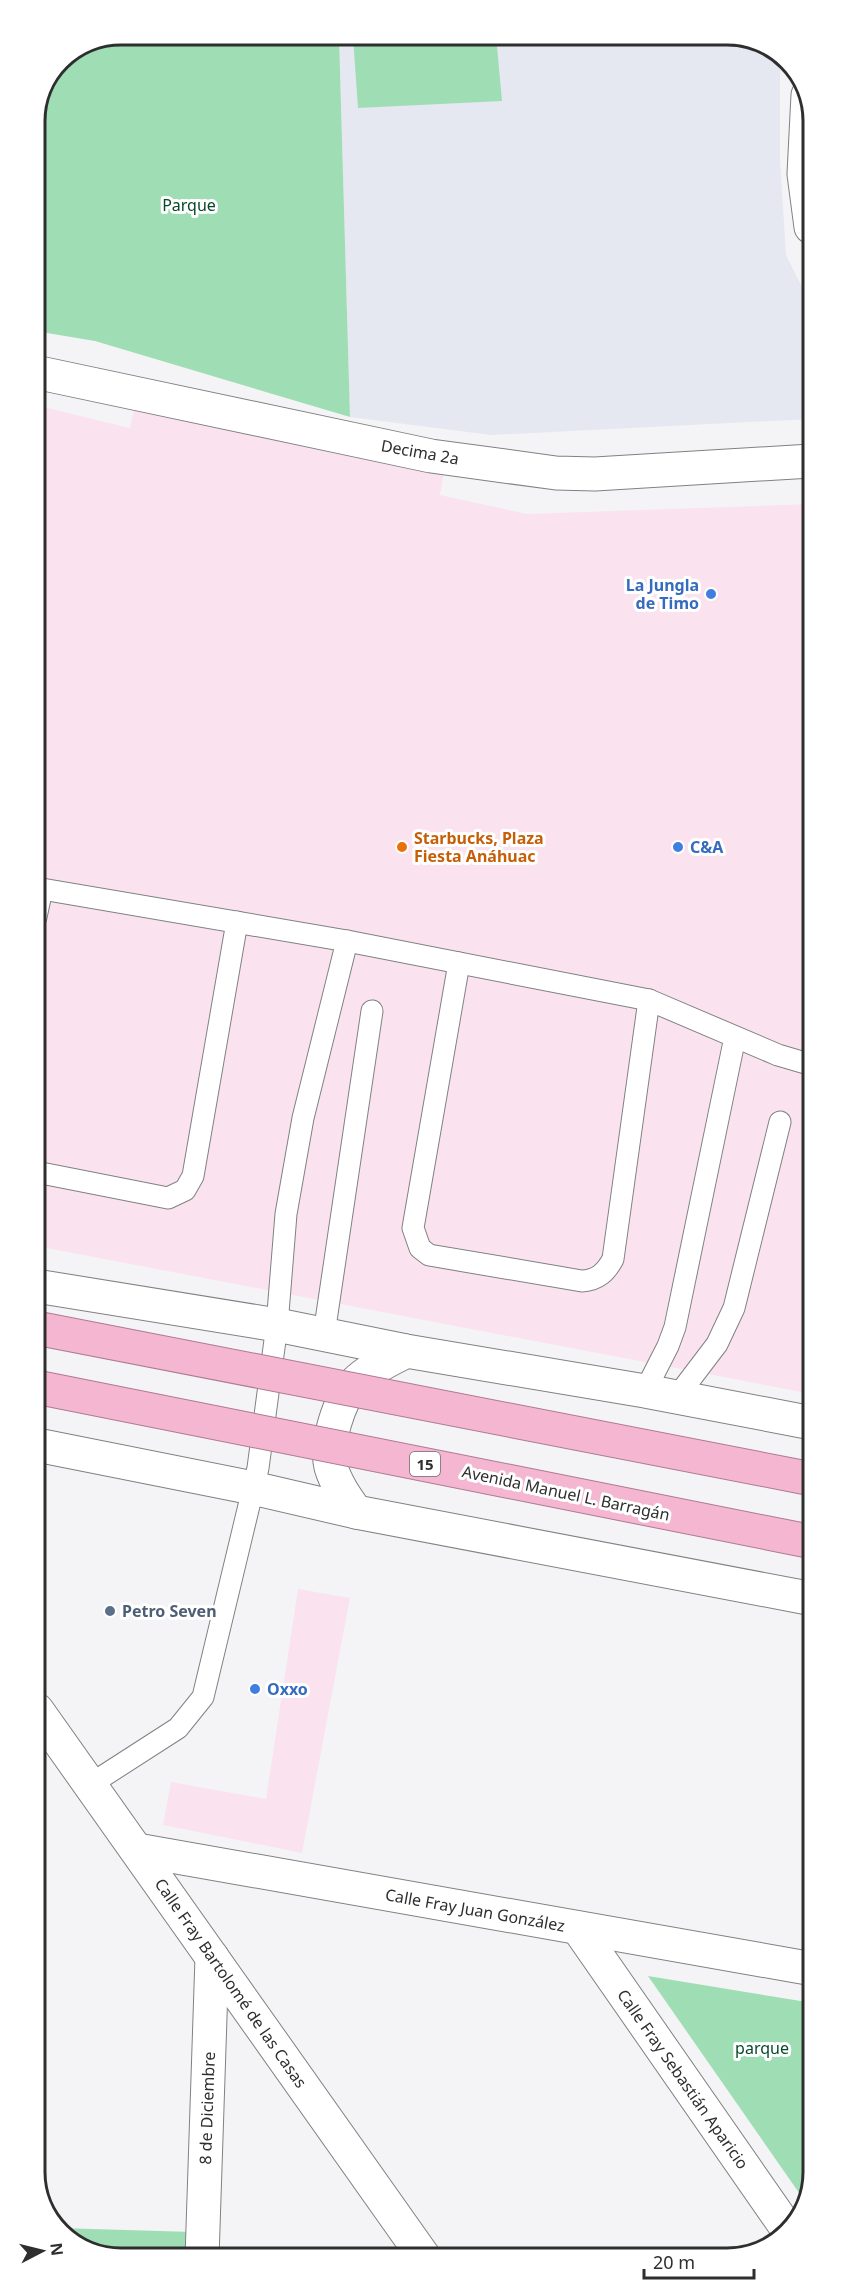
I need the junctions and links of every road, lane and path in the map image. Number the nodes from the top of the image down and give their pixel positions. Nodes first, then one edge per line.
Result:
1 (45, 374) edge
2 (803, 461) edge
3 (45, 889) edge
4 (237, 922) junction
5 (347, 941) junction
6 (459, 963) junction
7 (649, 1000) junction
8 (372, 1011) dead end
9 (735, 1037) junction
10 (803, 1062) edge
11 (780, 1122) dead end
12 (45, 1174) edge
13 (45, 1287) edge
14 (277, 1325) junction
15 (45, 1330) edge
16 (324, 1334) junction
17 (406, 1352) junction
18 (45, 1389) edge
19 (645, 1391) junction
20 (676, 1398) junction
21 (803, 1421) edge
22 (45, 1447) edge
23 (803, 1477) edge
24 (253, 1488) junction
25 (356, 1512) junction
26 (803, 1540) edge
27 (803, 1597) edge
28 (45, 1721) edge
29 (91, 1784) junction
30 (136, 1850) junction
31 (578, 1928) junction
32 (212, 1958) junction
33 (803, 1967) edge
34 (783, 2223) edge
35 (202, 2248) edge
36 (418, 2248) edge

1 - 2 street, Decima 2a
3 - 4 lane
4 - 5 lane
4 - 12 lane
5 - 6 lane
5 - 14 lane
6 - 7 lane
6 - 7 lane
7 - 9 lane
8 - 16 lane
9 - 10 lane
9 - 19 lane
11 - 20 lane
13 - 14 street
14 - 16 street
14 - 24 lane
15 - 23 highway, bridge
16 - 17 street
17 - 19 street
17 - 25 street
18 - 26 highway, Avenida Manuel L. Barragán / 15, bridge
19 - 20 street
20 - 21 street
22 - 24 street
24 - 25 street
24 - 29 lane
25 - 27 street
28 - 29 street, Calle Fray Bartolomé de las Casas
29 - 30 street, Calle Fray Bartolomé de las Casas
30 - 31 street, Calle Fray Juan González
30 - 32 street, Calle Fray Bartolomé de las Casas
31 - 33 street, Calle Fray Juan González
31 - 34 street, Calle Fray Sebastián Aparicio
32 - 35 street, 8 de Diciembre
32 - 36 street, Calle Fray Bartolomé de las Casas

